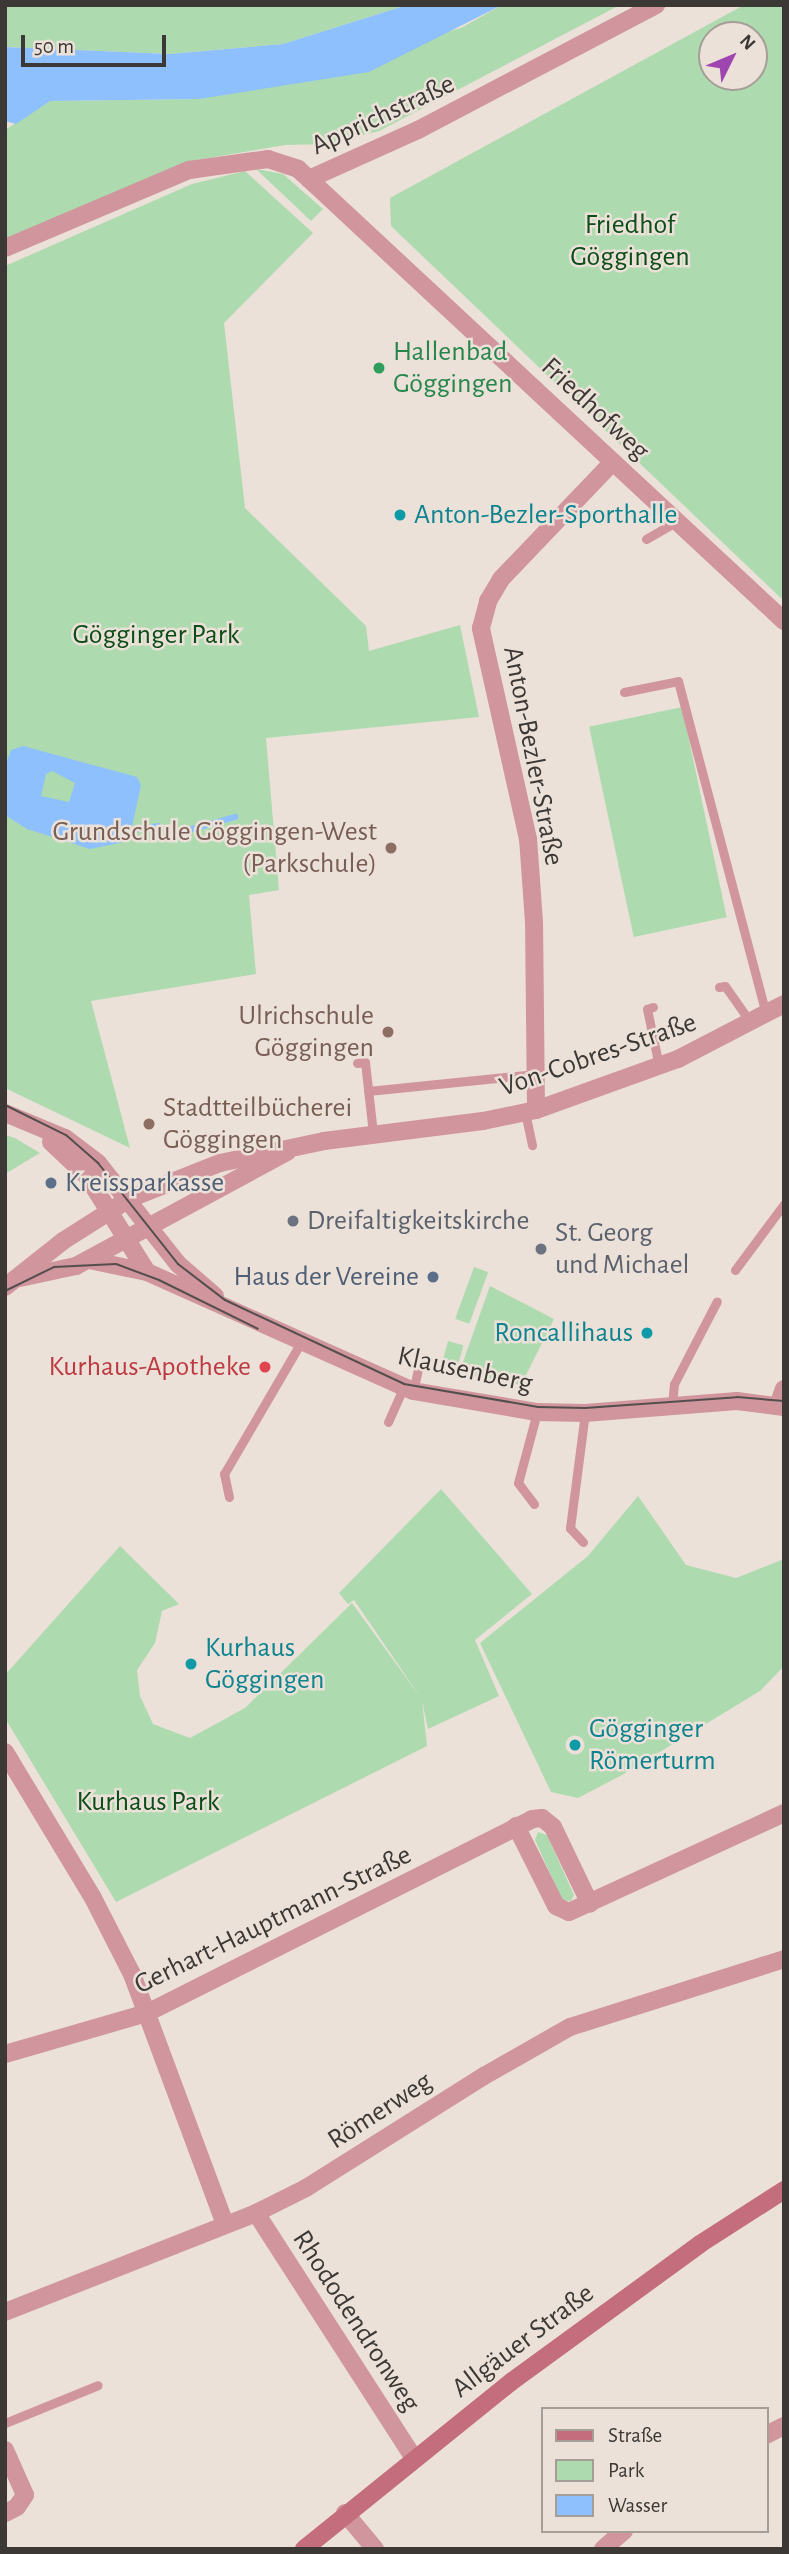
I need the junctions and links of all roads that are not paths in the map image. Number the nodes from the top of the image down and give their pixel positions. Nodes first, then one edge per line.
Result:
1 (656, 5) edge
2 (309, 179) junction
3 (5, 248) edge
4 (613, 462) junction
5 (677, 522) junction
6 (646, 539) dead end
7 (784, 621) edge
8 (624, 692) dead end
9 (719, 987) dead end
10 (784, 1004) edge
11 (653, 1007) dead end
12 (759, 1019) junction
13 (357, 1063) dead end
14 (659, 1066) junction
15 (534, 1074) junction
16 (368, 1091) junction
17 (530, 1111) junction
18 (13, 1116) edge
19 (373, 1133) junction
20 (531, 1145) dead end
21 (297, 1147) junction
22 (129, 1199) junction
23 (784, 1204) edge
24 (106, 1213) junction
25 (147, 1225) junction
26 (123, 1239) junction
27 (89, 1260) junction
28 (736, 1270) dead end
29 (146, 1272) junction
30 (13, 1282) edge
31 (716, 1301) dead end
32 (222, 1303) junction
33 (300, 1344) junction
34 (419, 1365) dead end
35 (408, 1390) junction
36 (782, 1401) edge
37 (672, 1406) junction
38 (537, 1412) junction
39 (585, 1413) junction
40 (388, 1422) dead end
41 (229, 1497) dead end
42 (534, 1504) dead end
43 (583, 1542) dead end
44 (5, 1752) edge
45 (784, 1813) edge
46 (516, 1826) junction
47 (590, 1904) junction
48 (784, 1959) edge
49 (147, 2013) junction
50 (5, 2054) edge
51 (784, 2190) edge
52 (256, 2213) junction
53 (225, 2224) junction
54 (5, 2312) edge
55 (98, 2385) dead end
56 (5, 2423) edge
57 (784, 2426) edge
58 (768, 2434) edge
59 (5, 2450) edge
60 (413, 2457) junction
61 (5, 2512) edge
62 (345, 2513) junction
63 (622, 2533) edge
64 (304, 2549) edge
65 (375, 2549) edge
66 (603, 2549) edge

1 - 2 street, Apprichstraße
2 - 3 street, Apprichstraße
2 - 4 street, Friedhofweg
4 - 5 street, Friedhofweg
4 - 15 street, Anton-Bezler-Straße
5 - 6 lane
5 - 7 street, Friedhofweg
8 - 12 lane
9 - 12 lane
10 - 12 street, Von-Cobres-Straße
11 - 14 lane
12 - 14 street, Von-Cobres-Straße
13 - 16 lane
14 - 17 street, Von-Cobres-Straße
15 - 16 lane
15 - 17 street, Anton-Bezler-Straße
16 - 19 lane
17 - 19 street, Von-Cobres-Straße
17 - 20 lane
18 - 22 street, Klausenberg
18 - 24 street
19 - 21 street, Von-Cobres-Straße
21 - 22 street, Von-Cobres-Straße
21 - 25 street, Von-Cobres-Straße
22 - 24 street, Von-Cobres-Straße
22 - 25 street, Klausenberg
23 - 28 lane
24 - 26 street
24 - 30 street, Von-Cobres-Straße
25 - 26 street, Von-Cobres-Straße
25 - 32 street, Klausenberg
26 - 27 street, Von-Cobres-Straße
26 - 29 street
27 - 29 street, Klausenberg
27 - 30 street, Von-Cobres-Straße
29 - 32 street, Klausenberg
31 - 37 lane
32 - 33 street, Klausenberg
33 - 35 street, Klausenberg
33 - 41 lane
34 - 35 lane
35 - 38 street, Klausenberg
35 - 40 lane
36 - 37 street, Klausenberg
37 - 39 street, Klausenberg
38 - 39 street, Klausenberg
38 - 42 lane
39 - 43 lane
44 - 49 street
45 - 47 street
46 - 47 street
46 - 47 street, Gerhart-Hauptmann-Straße
46 - 49 street, Gerhart-Hauptmann-Straße
48 - 52 street, Römerweg
49 - 50 street, Gerhart-Hauptmann-Straße
49 - 53 street
51 - 60 main road, Allgäuer Straße
52 - 53 street, Römerweg
52 - 60 street, Rhododendronweg
53 - 54 street, Römerweg
55 - 56 lane
57 - 58 street
59 - 61 street
60 - 62 main road, Allgäuer Straße
62 - 64 main road, Allgäuer Straße
62 - 65 street
63 - 66 street

